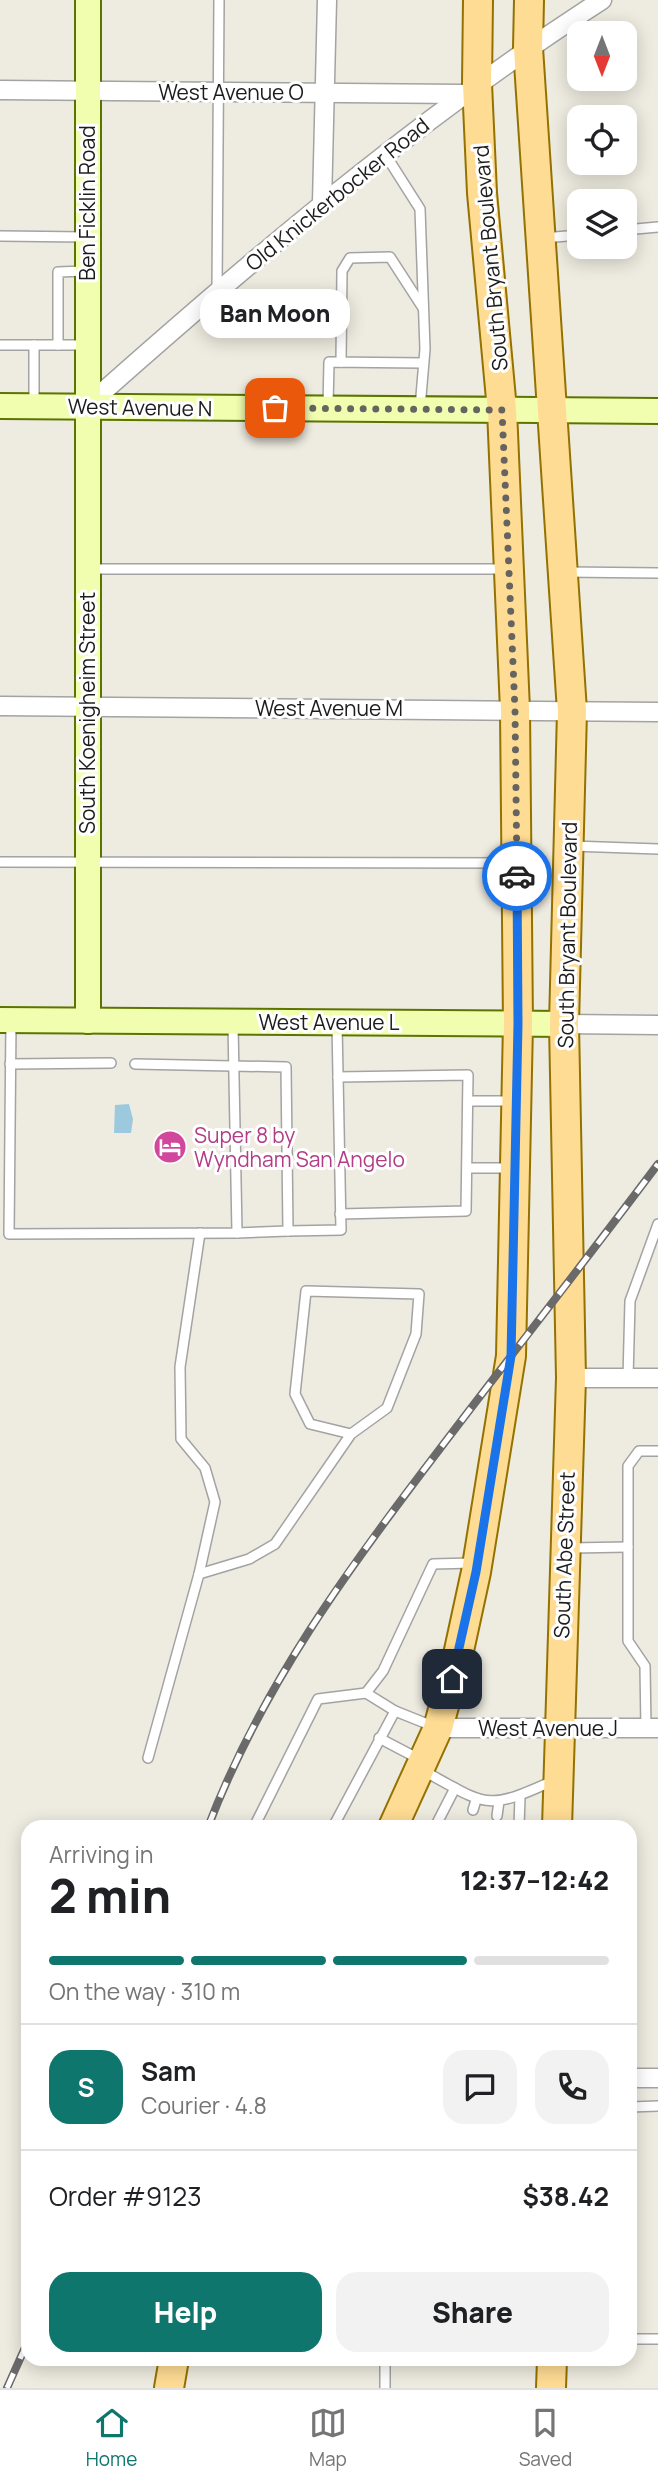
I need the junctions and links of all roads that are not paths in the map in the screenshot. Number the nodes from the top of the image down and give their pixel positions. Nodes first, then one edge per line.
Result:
1 (88, 0) edge
2 (219, 0) edge
3 (327, 0) edge
4 (478, 0) edge
5 (528, 0) edge
6 (602, 0) edge
7 (528, 48) junction
8 (470, 89) junction
9 (0, 90) edge
10 (87, 90) junction
11 (218, 92) junction
12 (325, 92) junction
13 (385, 154) junction
14 (322, 203) junction
15 (658, 227) edge
16 (637, 229) edge
17 (0, 236) edge
18 (567, 236) edge
19 (87, 237) junction
20 (542, 238) junction
21 (87, 271) junction
22 (217, 291) junction
23 (423, 310) junction
24 (0, 345) edge
25 (34, 345) junction
26 (58, 345) junction
27 (87, 345) junction
28 (341, 362) junction
29 (423, 363) junction
30 (0, 405) edge
31 (34, 406) junction
32 (87, 406) junction
33 (328, 408) junction
34 (420, 409) junction
35 (502, 410) junction
36 (554, 411) junction
37 (658, 411) edge
38 (87, 569) junction
39 (509, 569) junction
40 (564, 572) junction
41 (658, 573) edge
42 (0, 706) edge
43 (87, 706) junction
44 (515, 710) junction
45 (572, 710) junction
46 (658, 712) edge
47 (569, 846) junction
48 (658, 849) edge
49 (0, 862) edge
50 (87, 862) junction
51 (516, 863) junction
52 (5, 1020) edge
53 (88, 1021) junction
54 (233, 1022) junction
55 (337, 1023) junction
56 (518, 1024) junction
57 (565, 1024) junction
58 (658, 1025) edge
59 (111, 1063) dead end
60 (10, 1064) junction
61 (135, 1064) dead end
62 (233, 1064) junction
63 (338, 1077) junction
64 (468, 1101) junction
65 (517, 1101) junction
66 (467, 1168) junction
67 (516, 1168) junction
68 (340, 1214) junction
69 (658, 1224) edge
70 (288, 1231) junction
71 (201, 1233) junction
72 (237, 1233) junction
73 (568, 1283) joint
74 (571, 1378) junction
75 (628, 1378) junction
76 (658, 1378) edge
77 (351, 1434) junction
78 (658, 1451) edge
79 (628, 1547) junction
80 (564, 1548) junction
81 (477, 1563) junction
82 (200, 1574) junction
83 (366, 1693) junction
84 (395, 1710) junction
85 (438, 1728) junction
86 (558, 1728) junction
87 (652, 1728) edge
88 (379, 1738) junction
89 (148, 1758) dead end
90 (421, 1765) junction
91 (557, 1779) junction
92 (455, 1788) junction
93 (520, 1796) junction
94 (476, 1800) junction
95 (499, 1801) junction
96 (473, 1810) dead end
97 (497, 1816) dead end
98 (258, 1820) edge
99 (336, 1820) edge
100 (396, 1820) edge
101 (439, 1820) edge
102 (519, 1820) edge
103 (557, 1820) edge
104 (637, 2078) edge
105 (658, 2078) edge
106 (658, 2106) edge
107 (637, 2107) edge
108 (637, 2339) edge
109 (658, 2339) edge
110 (173, 2366) edge
111 (385, 2366) edge
112 (552, 2366) edge
113 (169, 2388) edge
114 (385, 2388) edge
115 (551, 2388) edge

1 - 10 main road, Ben Ficklin Road
2 - 11 lane
3 - 12 street
4 - 8 main road, South Bryant Boulevard
5 - 7 main road, South Bryant Boulevard
6 - 7 street, Old Knickerbocker Road
7 - 8 street, Old Knickerbocker Road
7 - 20 main road, South Bryant Boulevard
8 - 12 street, West Avenue O
8 - 13 street, Old Knickerbocker Road
8 - 35 main road, South Bryant Boulevard
9 - 10 street, West Avenue O
10 - 11 street, West Avenue O
10 - 19 main road, Ben Ficklin Road
11 - 12 street, West Avenue O
11 - 22 lane
12 - 14 street
13 - 14 street, Old Knickerbocker Road
13 - 23 lane
14 - 22 street, Old Knickerbocker Road
15 - 16 lane
17 - 19 lane
18 - 20 lane
19 - 21 main road, Ben Ficklin Road
20 - 36 main road, South Bryant Boulevard
21 - 26 lane
21 - 27 main road, Ben Ficklin Road
22 - 32 street, Old Knickerbocker Road
23 - 28 lane
23 - 29 lane
24 - 25 lane
25 - 26 lane
25 - 31 lane
26 - 27 lane
27 - 32 main road, Ben Ficklin Road
28 - 29 lane
28 - 33 lane
29 - 34 lane
30 - 31 main road, West Avenue N
31 - 32 main road, West Avenue N
32 - 33 main road, West Avenue N
32 - 38 main road, South Koenigheim Street
33 - 34 main road, West Avenue N
34 - 35 main road, West Avenue N
35 - 36 main road, West Avenue N
35 - 39 main road, South Bryant Boulevard
36 - 37 main road, West Avenue N
36 - 40 main road, South Bryant Boulevard
38 - 39 lane
38 - 43 main road, South Koenigheim Street
39 - 44 main road, South Bryant Boulevard
40 - 41 lane
40 - 45 main road, South Bryant Boulevard
42 - 43 street, West Avenue M
43 - 44 street, West Avenue M
43 - 50 main road, South Koenigheim Street
44 - 45 street, West Avenue M
44 - 51 main road, South Bryant Boulevard
45 - 46 street, West Avenue M
45 - 47 main road, South Bryant Boulevard
47 - 48 lane
47 - 57 main road, South Bryant Boulevard
49 - 50 lane
50 - 51 lane
50 - 53 main road, South Koenigheim Street
51 - 56 main road, South Bryant Boulevard
52 - 53 main road, West Avenue L
52 - 60 lane
53 - 54 main road, West Avenue L
54 - 55 main road, West Avenue L
54 - 62 lane
55 - 56 main road, West Avenue L
55 - 63 lane
56 - 57 main road, West Avenue L
56 - 65 main road, South Bryant Boulevard
57 - 58 street, West Avenue L
57 - 73 main road, South Bryant Boulevard
59 - 60 lane
60 - 71 lane
61 - 62 lane
62 - 70 lane
62 - 72 lane
63 - 64 lane
63 - 68 lane
64 - 65 lane
64 - 66 lane
65 - 67 main road, South Bryant Boulevard
66 - 67 lane
66 - 68 lane
67 - 81 main road, South Bryant Boulevard
68 - 70 lane
69 - 75 lane
70 - 72 lane
71 - 72 lane
71 - 82 lane
73 - 74 main road, South Abe Street
74 - 75 street
74 - 80 main road, South Abe Street
75 - 76 street
77 - 77 lane
77 - 82 lane
78 - 79 lane
79 - 80 lane
79 - 87 lane
80 - 86 main road, South Abe Street
81 - 83 lane
81 - 85 main road
82 - 89 lane
83 - 84 lane
83 - 98 lane
84 - 85 lane
84 - 88 lane
85 - 86 street, West Avenue J
85 - 90 main road
86 - 87 street, West Avenue J
86 - 91 main road, South Abe Street
88 - 90 lane
88 - 99 lane
90 - 92 lane
90 - 100 main road
91 - 93 lane
91 - 103 main road, South Abe Street
92 - 94 lane
92 - 101 lane
93 - 95 lane
93 - 102 lane
94 - 95 lane
94 - 96 lane
95 - 97 lane
104 - 105 street
106 - 107 lane
108 - 109 lane
110 - 113 main road
111 - 114 lane
112 - 115 main road

